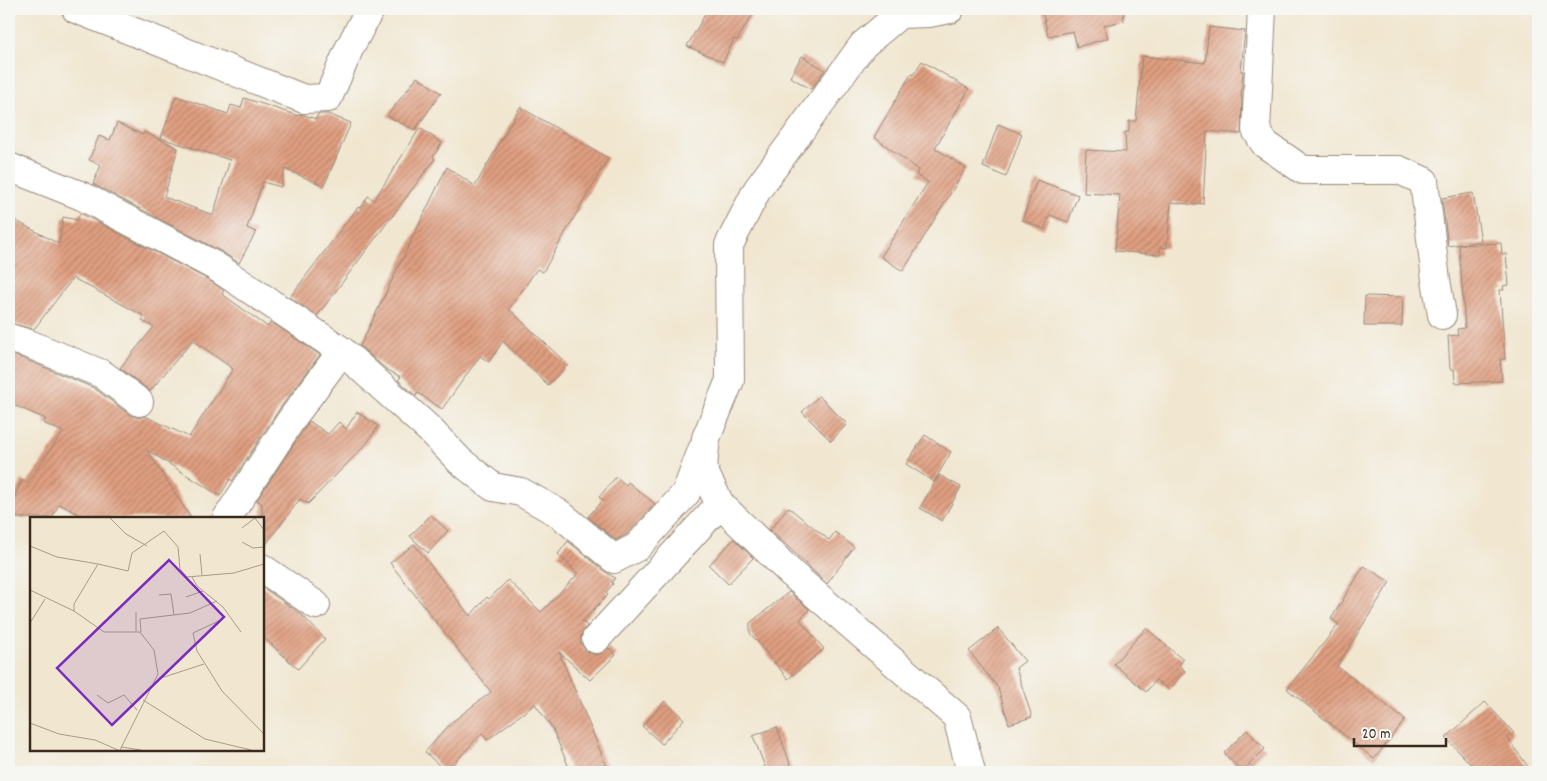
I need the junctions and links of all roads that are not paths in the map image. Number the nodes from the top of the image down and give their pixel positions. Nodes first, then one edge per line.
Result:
1 (76, 9) edge
2 (370, 9) edge
3 (950, 9) edge
4 (1262, 9) edge
5 (894, 11) edge
6 (9, 167) edge
7 (1442, 315) dead end
8 (9, 338) edge
9 (342, 350) junction
10 (139, 402) dead end
11 (706, 438) junction
12 (720, 504) junction
13 (228, 517) edge
14 (264, 569) edge
15 (316, 605) dead end
16 (596, 639) dead end
17 (971, 772) edge

1 - 2 street
3 - 5 street
4 - 7 street
5 - 11 street
6 - 9 street
8 - 10 street
9 - 11 street
9 - 13 street
11 - 12 street
12 - 16 street
12 - 17 street
14 - 15 street

